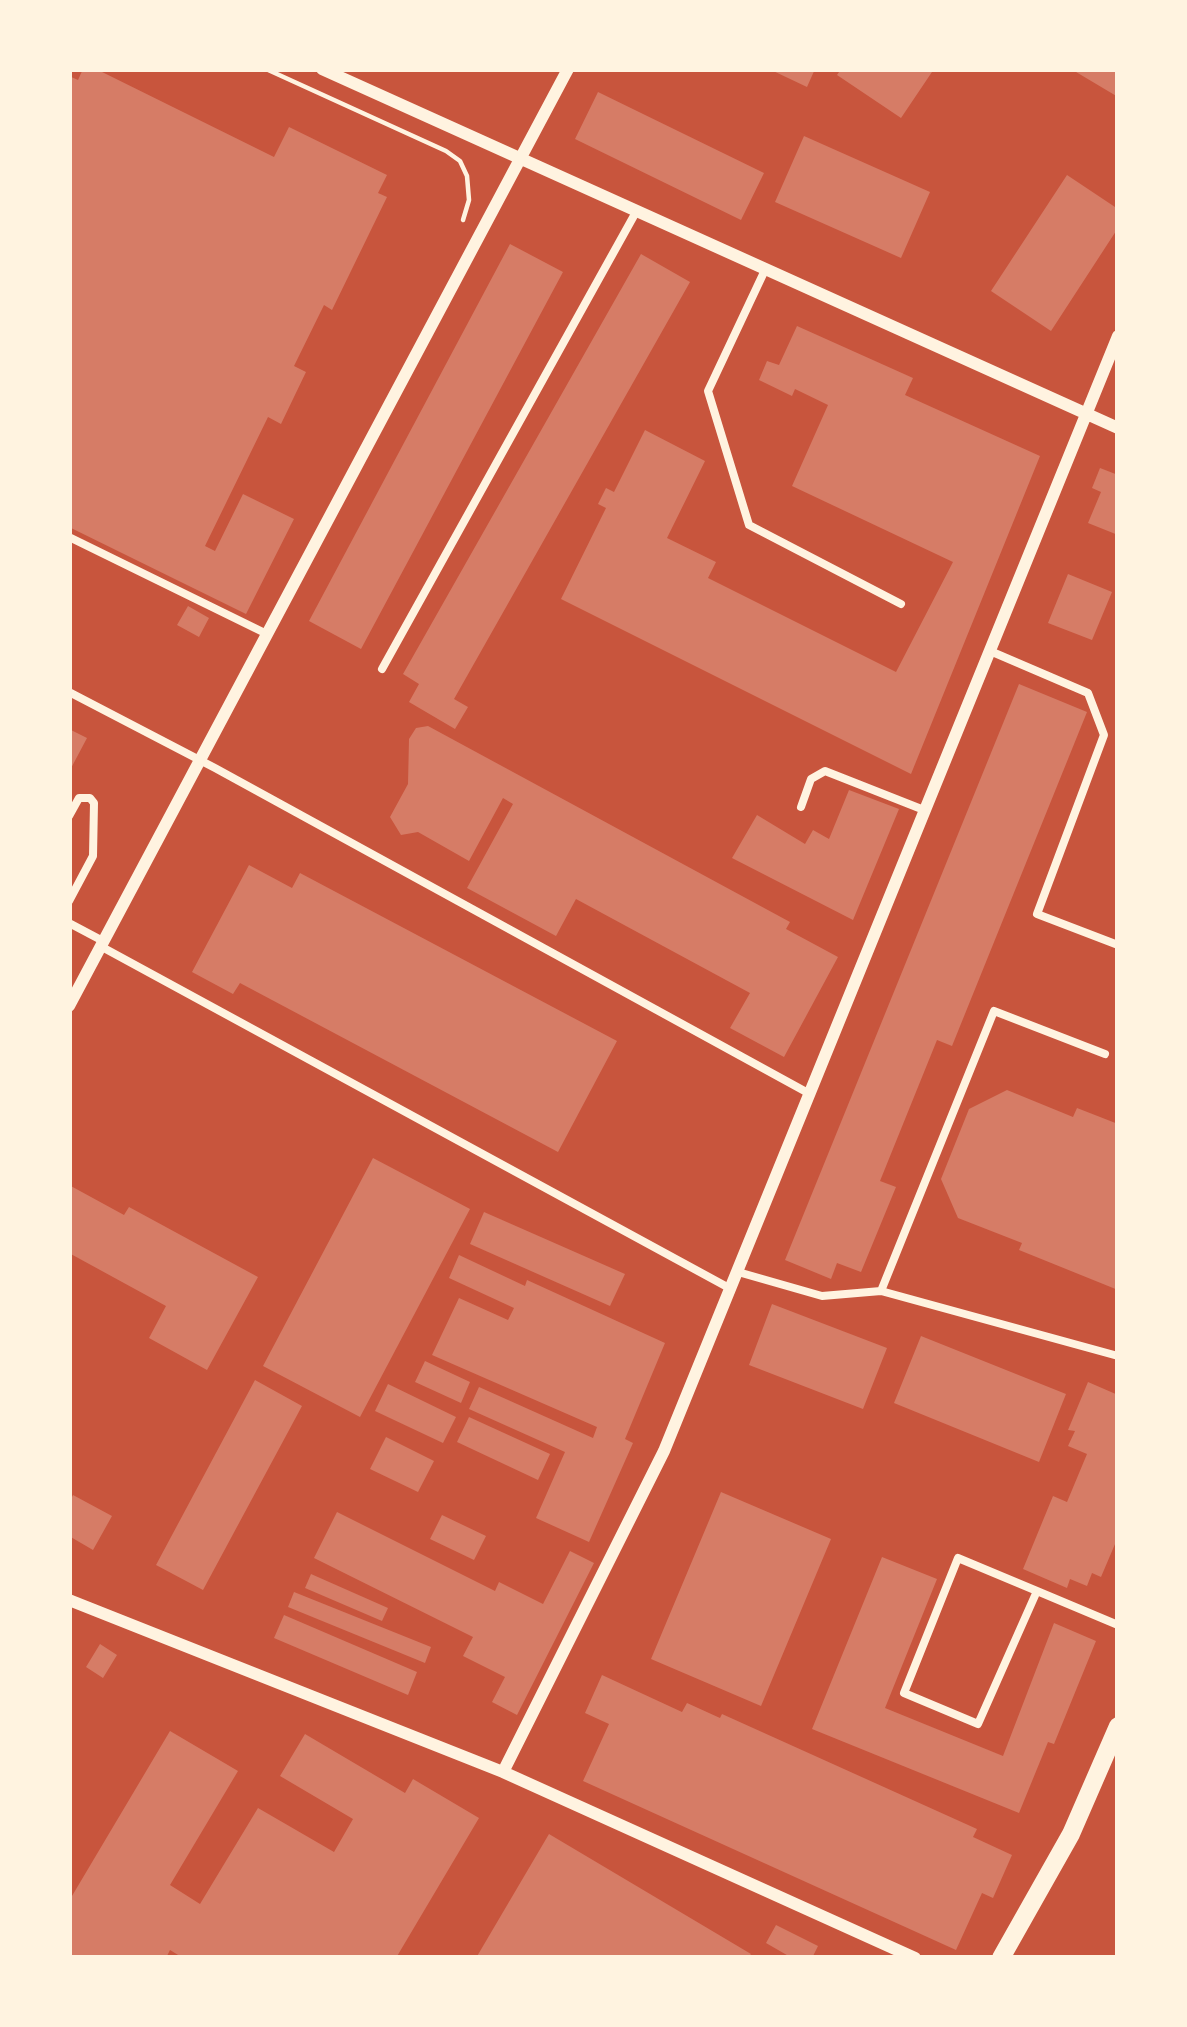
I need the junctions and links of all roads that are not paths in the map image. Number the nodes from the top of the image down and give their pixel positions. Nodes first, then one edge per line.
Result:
1 (322, 69) edge
2 (568, 69) edge
3 (521, 159) junction
4 (637, 211) junction
5 (765, 269) junction
6 (1118, 336) edge
7 (1086, 413) junction
8 (1118, 428) edge
9 (69, 537) edge
10 (901, 604) dead end
11 (267, 634) junction
12 (990, 651) junction
13 (382, 669) dead end
14 (69, 692) edge
15 (1105, 735) junction
16 (1118, 741) edge
17 (200, 760) junction
18 (801, 807) dead end
19 (926, 811) junction
20 (69, 816) edge
21 (69, 902) edge
22 (69, 923) edge
23 (102, 944) junction
24 (1118, 945) edge
25 (69, 1006) edge
26 (1105, 1054) dead end
27 (810, 1094) junction
28 (739, 1271) junction
29 (731, 1289) junction
30 (880, 1291) junction
31 (1118, 1356) edge
32 (1037, 1591) junction
33 (69, 1600) edge
34 (1118, 1625) edge
35 (1118, 1726) edge
36 (502, 1772) junction
37 (915, 1958) edge
38 (1001, 1958) edge

1 - 3 street
2 - 3 street
3 - 4 street
3 - 11 street
4 - 5 street
4 - 13 lane
5 - 7 street
5 - 10 lane
6 - 7 street
7 - 8 street
7 - 12 street
9 - 11 lane
11 - 17 street
12 - 15 lane
12 - 19 street
14 - 17 lane
15 - 16 lane
15 - 24 lane
17 - 23 street
17 - 27 lane
18 - 19 lane
19 - 27 street
20 - 21 lane
22 - 23 lane
23 - 25 street
23 - 29 lane
26 - 30 lane
27 - 28 street
28 - 29 street
28 - 30 lane
29 - 36 street
30 - 31 lane
32 - 32 lane
32 - 34 lane
33 - 36 street
35 - 38 street
36 - 37 street

